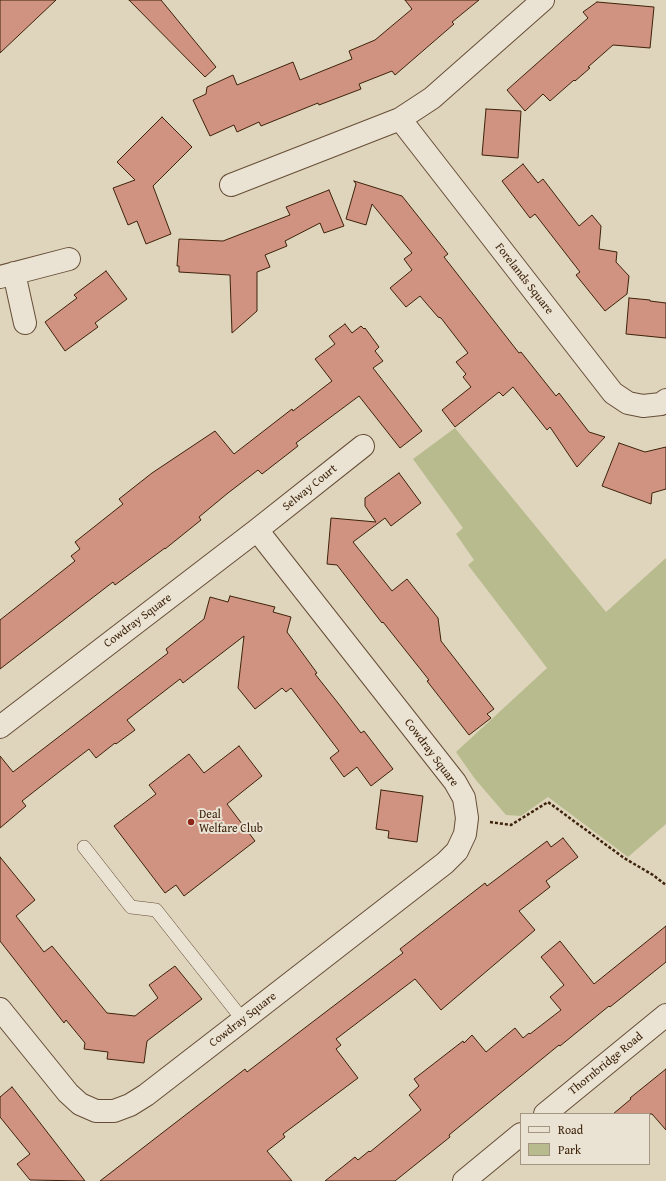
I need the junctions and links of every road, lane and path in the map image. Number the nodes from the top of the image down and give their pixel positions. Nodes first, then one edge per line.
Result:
1 (543, 0) edge
2 (400, 119) junction
3 (231, 185) dead end
4 (69, 259) dead end
5 (7, 275) edge
6 (25, 323) dead end
7 (666, 400) edge
8 (363, 446) dead end
9 (257, 530) junction
10 (0, 727) edge
11 (467, 818) junction
12 (84, 847) dead end
13 (666, 885) edge
14 (0, 1009) edge
15 (666, 1015) edge
16 (243, 1020) junction
17 (546, 1113) edge
18 (520, 1135) edge
19 (464, 1181) edge

1 - 2 street
2 - 3 street
2 - 7 street, Forelands Square
4 - 5 street
5 - 6 street
8 - 9 street, Selway Court
9 - 10 street, Cowdray Square
9 - 11 street, Cowdray Square
11 - 13 path
11 - 16 street, Cowdray Square
12 - 16 lane
14 - 16 street, Cowdray Square
15 - 17 street, Thornbridge Road
18 - 19 street

